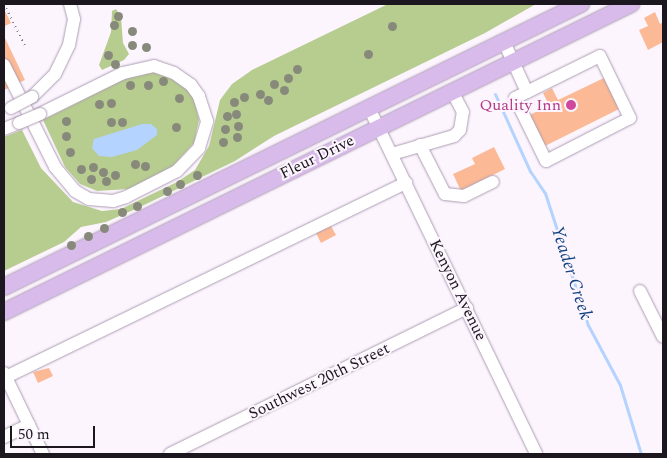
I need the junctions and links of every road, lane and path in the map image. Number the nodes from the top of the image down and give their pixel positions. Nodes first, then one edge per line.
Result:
1 (4, 4) edge
2 (70, 4) edge
3 (581, 4) edge
4 (631, 4) edge
5 (504, 42) junction
6 (26, 48) dead end
7 (513, 61) junction
8 (4, 65) edge
9 (452, 91) junction
10 (521, 95) junction
11 (369, 108) junction
12 (7, 110) edge
13 (379, 126) junction
14 (4, 129) edge
15 (420, 145) junction
16 (392, 154) junction
17 (493, 182) dead end
18 (406, 183) junction
19 (4, 287) edge
20 (640, 290) dead end
21 (467, 308) junction
22 (4, 312) edge
23 (663, 337) edge
24 (5, 375) edge
25 (29, 425) junction
26 (4, 437) edge
27 (42, 454) edge
28 (170, 454) edge
29 (536, 454) edge

1 - 6 path
2 - 12 street, bridge
3 - 5 main road, Fleur Drive
4 - 7 main road, Fleur Drive
5 - 7 street
5 - 11 main road, Fleur Drive
7 - 9 main road, Fleur Drive
7 - 10 street
8 - 14 street, bridge
9 - 13 main road, Fleur Drive
9 - 15 street
10 - 10 street
11 - 13 street, Kenyon Avenue
11 - 19 main road, Fleur Drive
13 - 16 street, Kenyon Avenue
13 - 22 main road, Fleur Drive
15 - 16 street
15 - 17 street
16 - 18 street, Kenyon Avenue
18 - 21 street, Kenyon Avenue
18 - 24 street
20 - 23 street
21 - 28 street, Southwest 20th Street
21 - 29 street, Kenyon Avenue
24 - 25 street
25 - 26 street
25 - 27 street

